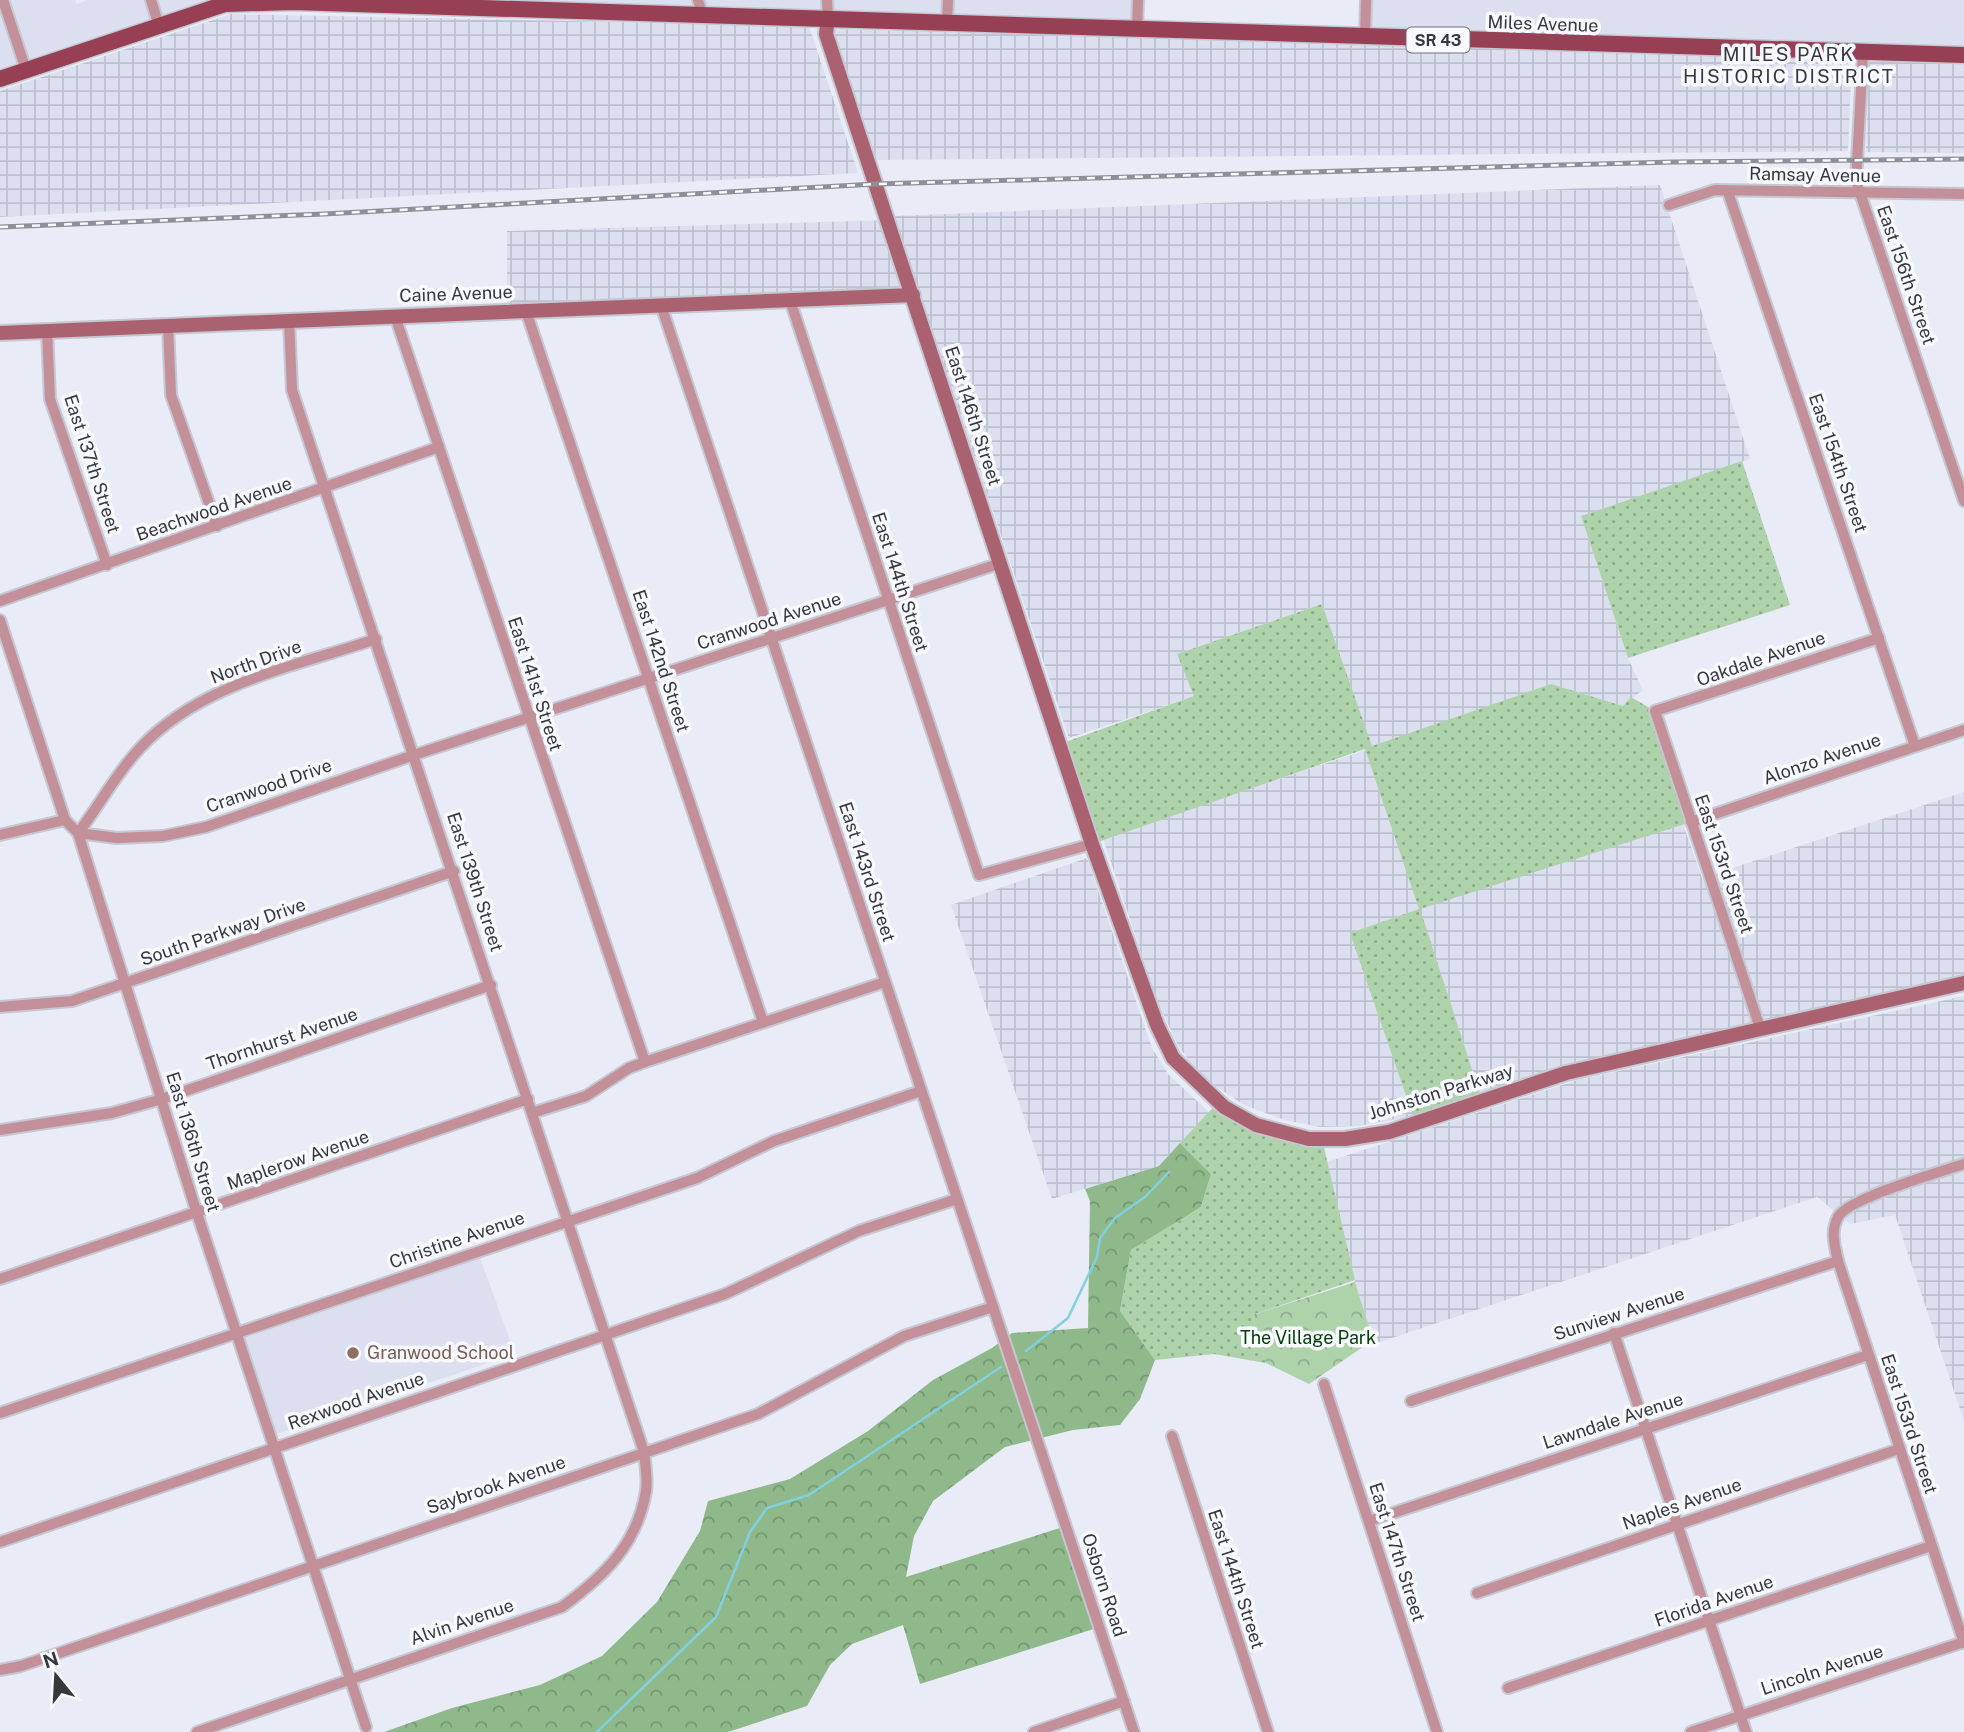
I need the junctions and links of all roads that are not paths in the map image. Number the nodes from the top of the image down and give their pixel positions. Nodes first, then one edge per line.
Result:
1 (3, 0) edge
2 (151, 0) edge
3 (828, 0) edge
4 (948, 0) edge
5 (1138, 0) edge
6 (1366, 0) edge
7 (293, 1) edge
8 (432, 4) edge
9 (565, 5) edge
10 (701, 8) edge
11 (828, 18) junction
12 (947, 22) junction
13 (159, 26) junction
14 (1137, 28) junction
15 (1365, 37) junction
16 (1863, 53) junction
17 (1964, 55) edge
18 (26, 70) junction
19 (0, 79) edge
20 (1728, 192) junction
21 (1860, 193) junction
22 (1964, 194) edge
23 (1669, 205) dead end
24 (913, 295) junction
25 (790, 300) junction
26 (661, 305) junction
27 (526, 311) junction
28 (396, 316) junction
29 (289, 321) junction
30 (168, 326) junction
31 (47, 331) junction
32 (0, 333) edge
33 (439, 447) junction
34 (326, 488) junction
35 (1964, 501) edge
36 (217, 526) junction
37 (1001, 563) junction
38 (107, 565) junction
39 (0, 601) edge
40 (888, 601) junction
41 (0, 620) edge
42 (1878, 638) junction
43 (376, 639) junction
44 (772, 639) junction
45 (648, 679) junction
46 (1655, 711) joint
47 (529, 720) junction
48 (1964, 730) edge
49 (467, 739) joint
50 (1915, 746) junction
51 (414, 755) junction
52 (65, 820) junction
53 (1691, 822) junction
54 (78, 833) junction
55 (0, 835) edge
56 (1092, 844) junction
57 (454, 871) junction
58 (885, 982) junction
59 (1964, 983) edge
60 (124, 985) junction
61 (491, 985) junction
62 (0, 1007) edge
63 (763, 1022) junction
64 (1760, 1028) junction
65 (645, 1062) junction
66 (921, 1091) junction
67 (528, 1099) junction
68 (162, 1100) junction
69 (532, 1113) junction
70 (0, 1130) edge
71 (1964, 1164) edge
72 (957, 1199) junction
73 (197, 1214) junction
74 (568, 1220) junction
75 (1838, 1261) junction
76 (0, 1279) edge
77 (993, 1307) junction
78 (605, 1334) junction
79 (1614, 1334) junction
80 (237, 1336) junction
81 (1868, 1355) junction
82 (1324, 1384) dead end
83 (1411, 1401) dead end
84 (0, 1413) edge
85 (1645, 1428) junction
86 (1172, 1436) dead end
87 (274, 1448) junction
88 (1899, 1449) junction
89 (1041, 1450) joint
90 (644, 1452) junction
91 (1369, 1521) junction
92 (1677, 1524) junction
93 (0, 1542) edge
94 (1931, 1546) junction
95 (314, 1566) junction
96 (1477, 1593) dead end
97 (1710, 1622) junction
98 (1964, 1642) edge
99 (0, 1670) edge
100 (350, 1678) junction
101 (1508, 1688) dead end
102 (1124, 1701) junction
103 (1741, 1715) junction
104 (366, 1727) dead end
105 (197, 1732) edge
106 (1034, 1732) edge
107 (1134, 1732) edge
108 (1268, 1732) edge
109 (1437, 1732) edge
110 (1691, 1732) edge
111 (1746, 1732) edge

1 - 18 street
2 - 13 street
3 - 11 street, East 146th Street
4 - 12 street
5 - 14 street
6 - 15 street
7 - 8 main road, Miles Avenue / SR 43
7 - 13 main road, Miles Avenue / SR 43
8 - 9 main road, Miles Avenue / SR 43
9 - 10 main road, Miles Avenue / SR 43
10 - 11 main road, Miles Avenue / SR 43
11 - 12 main road, Miles Avenue / SR 43
11 - 24 street, East 146th Street
12 - 14 main road, Miles Avenue / SR 43
13 - 18 main road, Miles Avenue / SR 43
14 - 15 main road, Miles Avenue / SR 43
15 - 16 main road, Miles Avenue / SR 43
16 - 17 main road, Miles Avenue / SR 43
16 - 21 street, East 156th Street
18 - 19 main road, Miles Avenue / SR 43
20 - 21 street, Ramsay Avenue
20 - 23 street, Ramsay Avenue
20 - 42 street, East 154th Street
21 - 22 street, Ramsay Avenue
21 - 35 street, East 156th Street
24 - 25 street, Caine Avenue
24 - 37 street, East 146th Street
25 - 26 street, Caine Avenue
25 - 40 street, East 144th Street
26 - 27 street, Caine Avenue
26 - 44 street, East 143rd Street
27 - 28 street, Caine Avenue
27 - 45 street, East 142nd Street
28 - 29 street, Caine Avenue
28 - 33 street, East 141st Street
29 - 30 street, Caine Avenue
29 - 34 street, East 139th Street
30 - 31 street, Caine Avenue
30 - 36 street
31 - 32 street, Caine Avenue
31 - 38 street, East 137th Street
33 - 34 street, Beachwood Avenue
33 - 47 street, East 141st Street
34 - 36 street, Beachwood Avenue
34 - 43 street, East 139th Street
36 - 38 street, Beachwood Avenue
37 - 40 street, Cranwood Avenue
37 - 56 street, East 146th Street
38 - 39 street, Beachwood Avenue
40 - 44 street, Cranwood Avenue
40 - 56 street, East 144th Street
41 - 52 street, East 136th Street
42 - 46 street, Oakdale Avenue
42 - 50 street, East 154th Street
43 - 51 street, East 139th Street
43 - 54 street, North Drive
44 - 45 street, Cranwood Avenue
44 - 58 street, East 143rd Street
45 - 47 street, Cranwood Avenue
45 - 63 street, East 142nd Street
46 - 53 street, East 153rd Street
47 - 49 street, Cranwood Avenue
47 - 65 street, East 141st Street
48 - 50 street, Alonzo Avenue
49 - 51 street, Cranwood Drive
50 - 53 street, Alonzo Avenue
51 - 54 street, Cranwood Drive
51 - 57 street, East 139th Street
52 - 54 street, East 136th Street
52 - 55 street
53 - 64 street, East 153rd Street
54 - 60 street, East 136th Street
56 - 64 street, Johnston Parkway
57 - 60 street, South Parkway Drive
57 - 61 street, East 139th Street
58 - 63 street
58 - 66 street, East 143rd Street
59 - 64 street, Johnston Parkway
60 - 62 street, South Parkway Drive
60 - 68 street, East 136th Street
61 - 67 street, East 139th Street
61 - 68 street, Thornhurst Avenue
63 - 65 street
65 - 69 street
66 - 72 street, East 143rd Street
66 - 74 street, Christine Avenue
67 - 69 street, East 139th Street
67 - 73 street, Maplerow Avenue
68 - 70 street, Thornhurst Avenue
68 - 73 street, East 136th Street
69 - 74 street, East 139th Street
71 - 75 street, East 153rd Street
72 - 77 street, East 143rd Street
72 - 78 street, Rexwood Avenue
73 - 76 street, Maplerow Avenue
73 - 80 street, East 136th Street
74 - 78 street, East 139th Street
74 - 80 street, Christine Avenue
75 - 79 street, Sunview Avenue
75 - 81 street, East 153rd Street
77 - 89 street, East 143rd Street
77 - 90 street, Saybrook Avenue
78 - 87 street, Rexwood Avenue
78 - 90 street, East 139th Street
79 - 83 street, Sunview Avenue
79 - 85 street
80 - 84 street, Christine Avenue
80 - 87 street, East 136th Street
81 - 85 street, Lawndale Avenue
81 - 88 street, East 153rd Street
82 - 91 street, East 147th Street
85 - 91 street, Lawndale Avenue
85 - 92 street
86 - 108 street, East 144th Street
87 - 93 street, Rexwood Avenue
87 - 95 street, East 136th Street
88 - 92 street, Naples Avenue
88 - 94 street, East 153rd Street
89 - 102 street, Osborn Road
90 - 95 street, Saybrook Avenue
90 - 100 street, Alvin Avenue
91 - 109 street, East 147th Street
92 - 96 street, Naples Avenue
92 - 97 street
94 - 97 street, Florida Avenue
94 - 98 street, East 153rd Street
95 - 99 street, Saybrook Avenue
95 - 100 street, East 136th Street
97 - 101 street, Florida Avenue
97 - 103 street
98 - 103 street, Lincoln Avenue
100 - 104 street, East 136th Street
100 - 105 street, Alvin Avenue
102 - 106 street
102 - 107 street, Osborn Road
103 - 110 street, Lincoln Avenue
103 - 111 street

